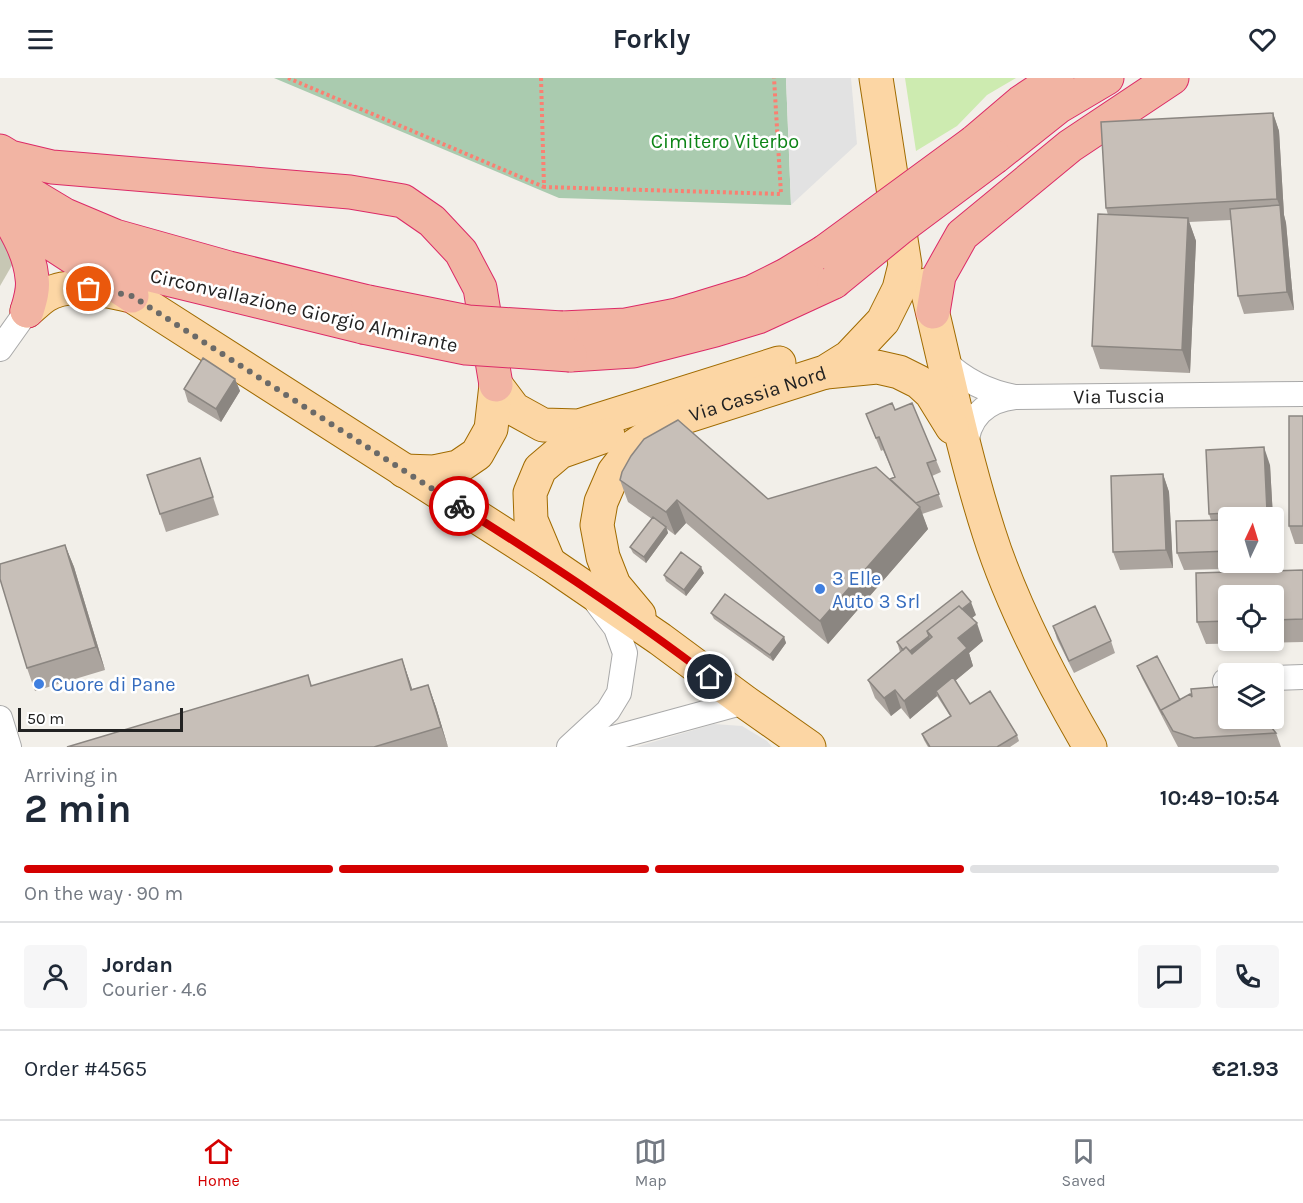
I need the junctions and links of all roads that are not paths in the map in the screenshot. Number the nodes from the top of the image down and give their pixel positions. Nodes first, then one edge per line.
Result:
1 (876, 78) edge
2 (1045, 78) edge
3 (1057, 78) edge
4 (1107, 78) edge
5 (1172, 78) edge
6 (1021, 102) junction
7 (882, 118) junction
8 (984, 149) junction
9 (0, 151) edge
10 (0, 176) edge
11 (4, 212) edge
12 (39, 236) junction
13 (132, 296) junction
14 (27, 311) junction
15 (933, 312) junction
16 (365, 315) junction
17 (883, 321) junction
18 (0, 349) edge
19 (944, 361) junction
20 (825, 372) junction
21 (496, 385) junction
22 (1303, 394) edge
23 (1015, 397) junction
24 (669, 422) junction
25 (966, 452) junction
26 (404, 471) junction
27 (549, 563) junction
28 (588, 591) junction
29 (660, 639) junction
30 (1303, 677) edge
31 (1284, 678) edge
32 (745, 702) junction
33 (0, 718) edge
34 (1084, 740) edge
35 (9, 747) edge
36 (569, 747) edge
37 (580, 747) edge
38 (808, 747) edge

1 - 7 main road, Via Cassia Nord
2 - 6 highway
3 - 6 highway, Circonvallazione Giorgio Almirante
4 - 8 highway, Circonvallazione Giorgio Almirante
5 - 15 highway
6 - 8 highway, Circonvallazione Giorgio Almirante
7 - 15 main road, Via Cassia Nord
7 - 17 main road, Via Cassia Nord
8 - 16 highway, Circonvallazione Giorgio Almirante, bridge
9 - 21 highway
10 - 16 highway, Circonvallazione Giorgio Almirante
11 - 12 highway
11 - 14 highway
12 - 13 highway
12 - 16 highway, Circonvallazione Giorgio Almirante
13 - 14 main road
13 - 26 main road, Via Cassia Nord
14 - 18 street
15 - 19 main road, Via Cassia Nord
17 - 20 main road, Via Cassia Nord
17 - 21 main road
19 - 23 street
19 - 25 main road, Via Cassia Nord
20 - 24 main road, Via Cassia Nord
20 - 25 main road
21 - 26 main road
22 - 23 street, Via Tuscia
23 - 25 street, Via Tuscia
24 - 27 main road
24 - 29 main road, Via Cassia Nord
25 - 34 main road, Via Cassia Nord
26 - 27 main road, Via Cassia Nord
27 - 28 main road, Via Cassia Nord
28 - 29 main road, Via Cassia Nord
28 - 36 street
29 - 32 main road, Via Cassia Nord
30 - 31 street
32 - 37 street
32 - 38 main road, Via Cassia Nord
33 - 35 street

